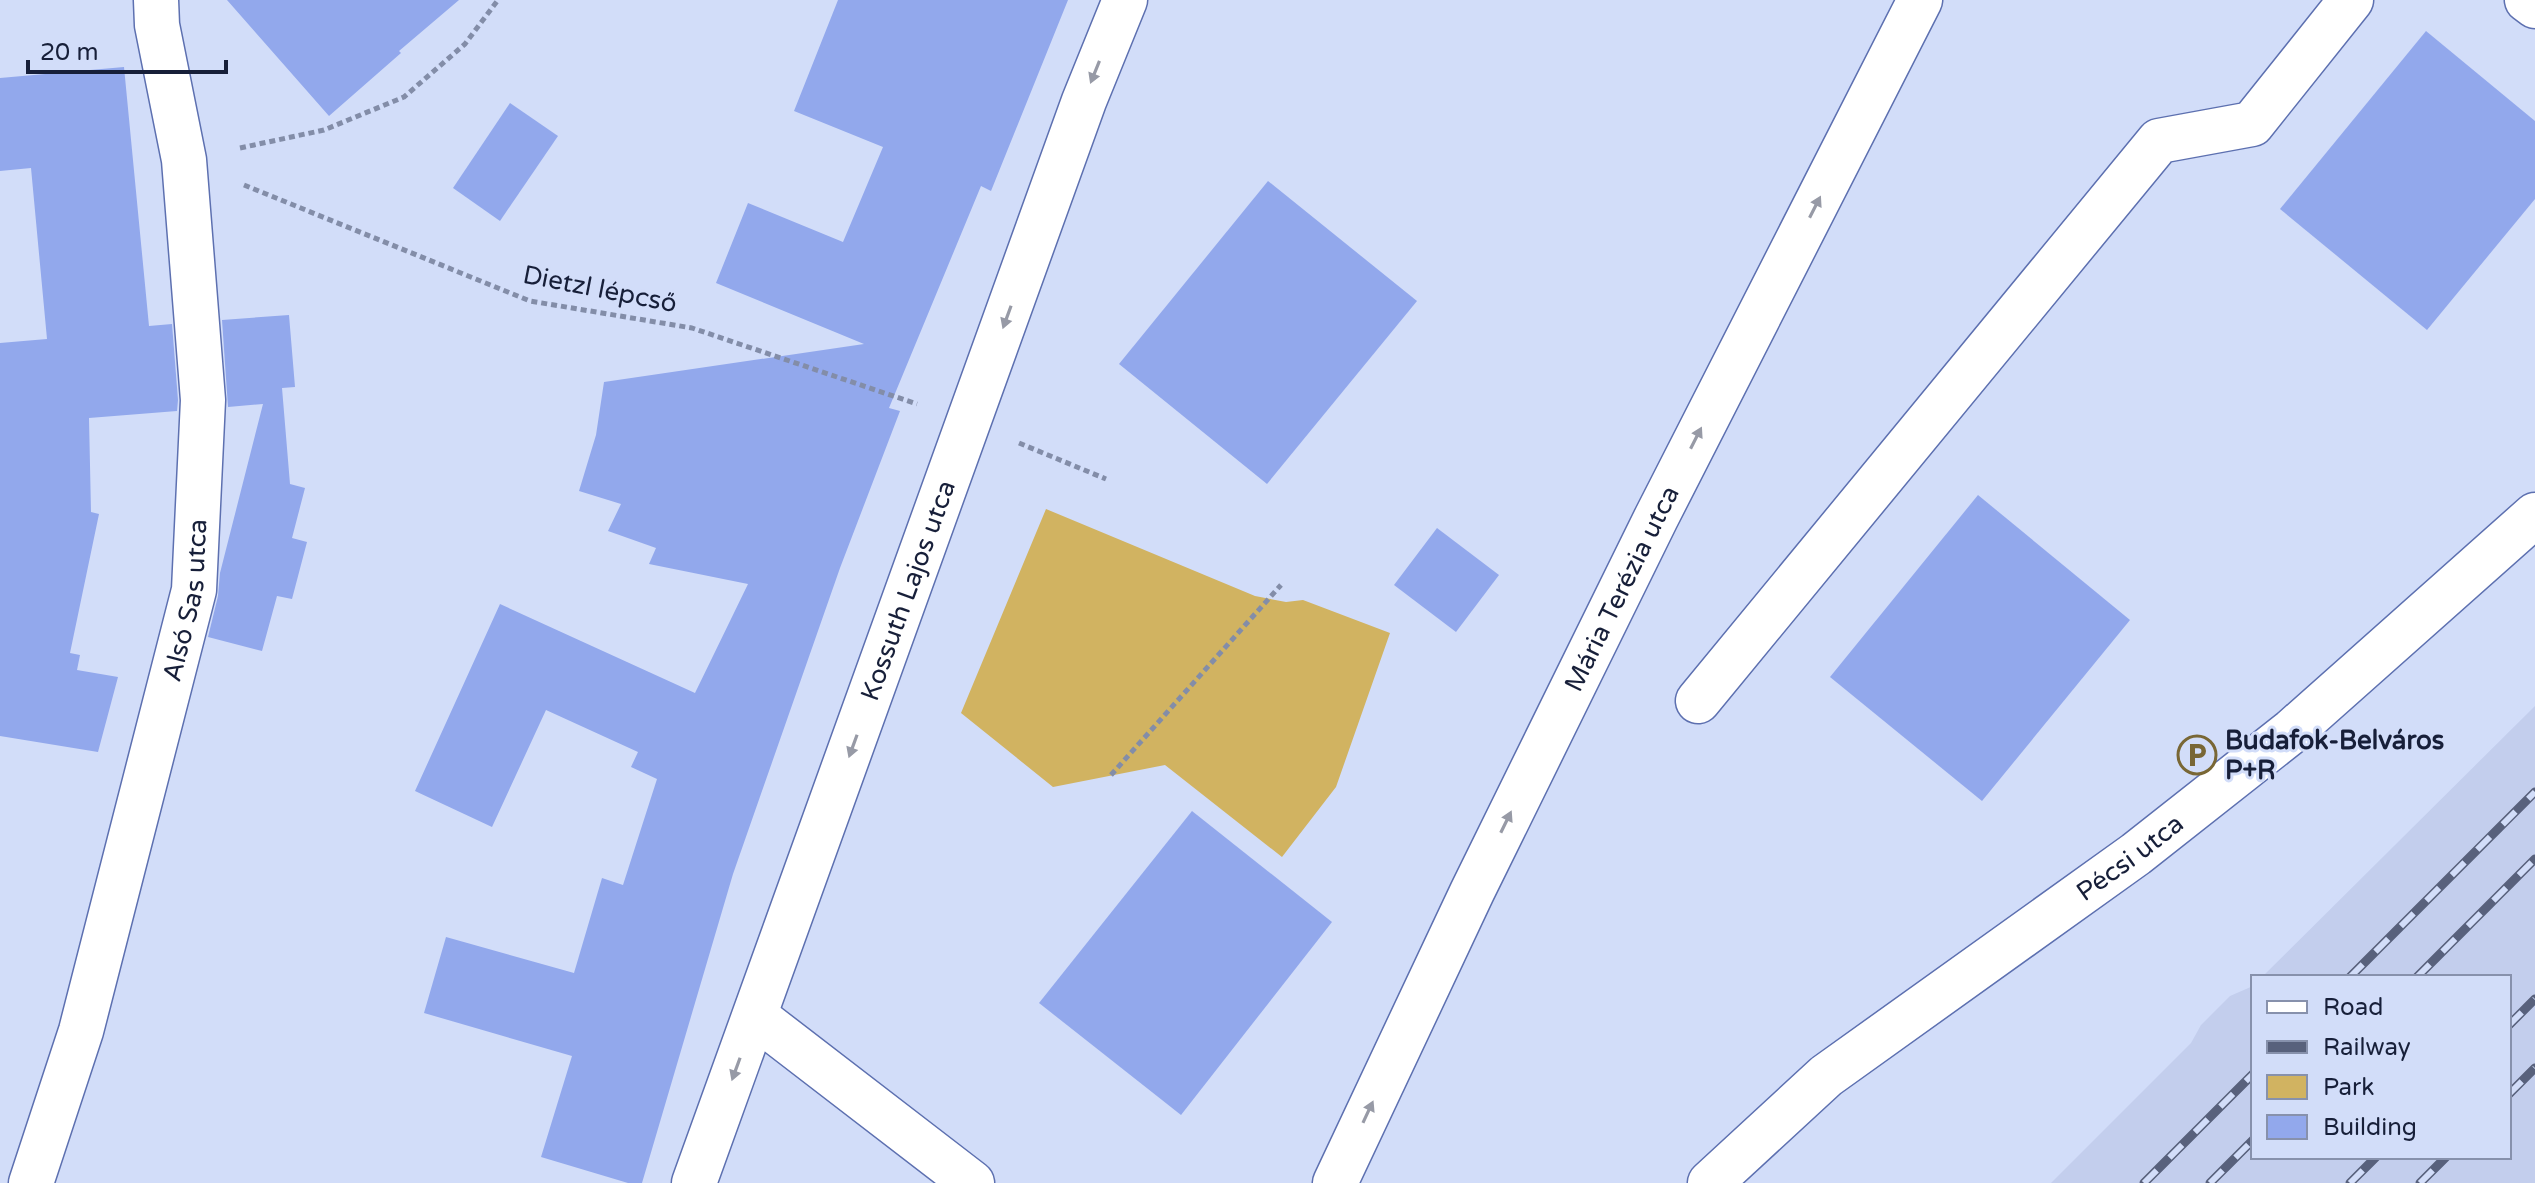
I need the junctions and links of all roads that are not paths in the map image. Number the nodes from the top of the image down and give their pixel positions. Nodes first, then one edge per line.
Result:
1 (156, 0) edge
2 (1125, 0) edge
3 (1920, 0) edge
4 (2351, 0) edge
5 (2527, 0) edge
6 (2535, 6) edge
7 (2535, 515) edge
8 (1698, 701) dead end
9 (755, 1016) junction
10 (31, 1183) edge
11 (694, 1183) edge
12 (972, 1183) edge
13 (1335, 1183) edge
14 (1710, 1183) edge

1 - 10 street, Alsó Sas utca
2 -> 9 street, Kossuth Lajos utca
13 -> 3 street, Mária Terézia utca
4 - 8 street
5 - 6 street
7 - 14 street, Pécsi utca
9 -> 11 street, Kossuth Lajos utca
9 - 12 street

